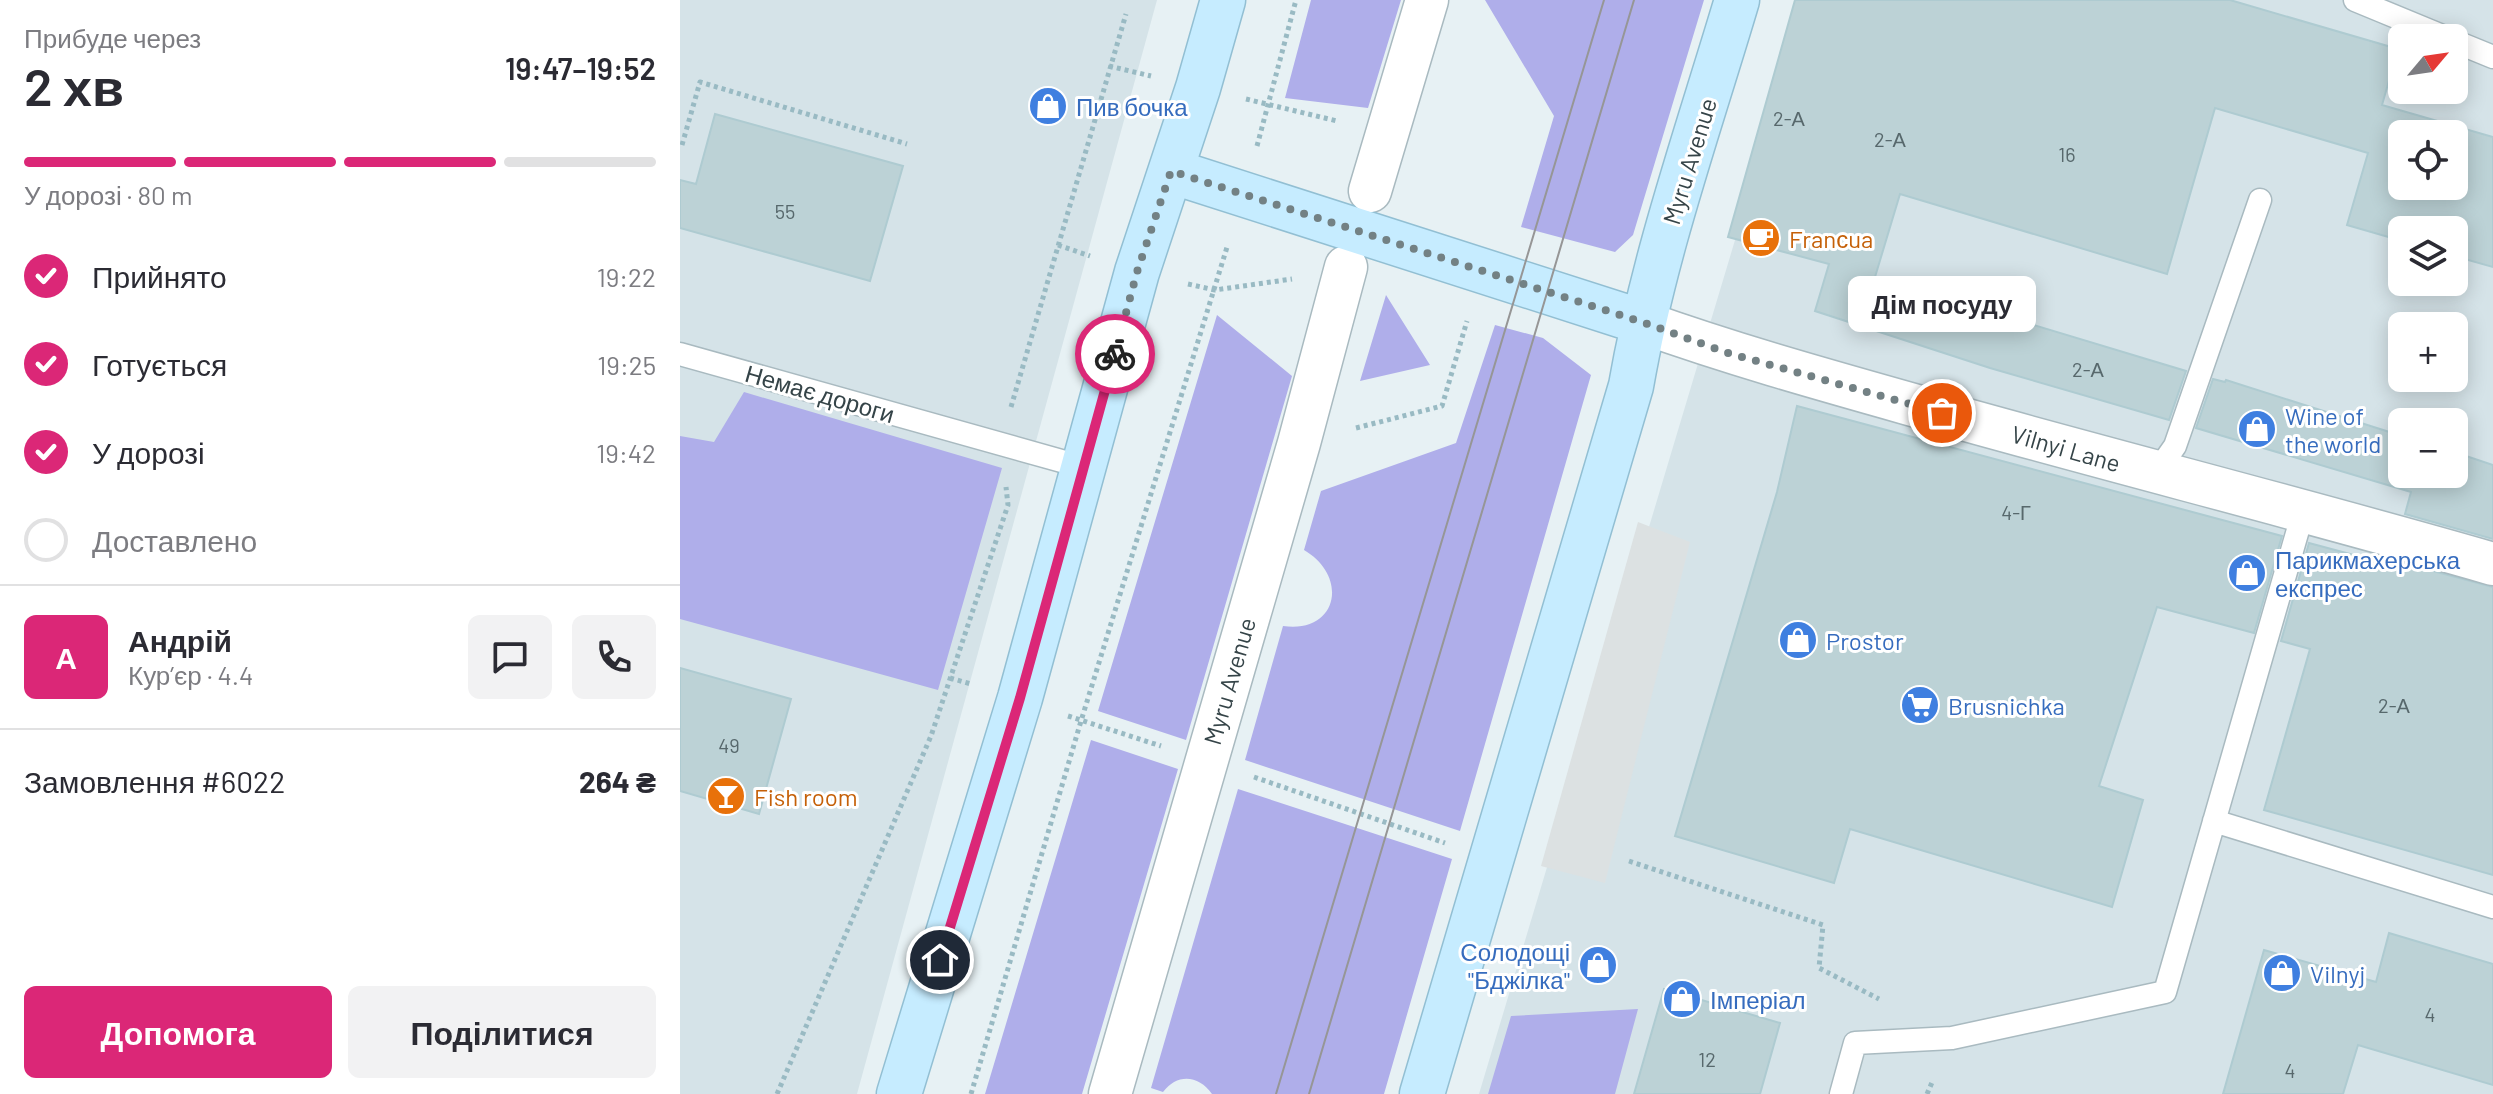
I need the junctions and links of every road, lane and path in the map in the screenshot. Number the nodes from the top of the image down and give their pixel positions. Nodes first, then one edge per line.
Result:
1 (1223, 0) edge
2 (1296, 0) edge
3 (1427, 0) edge
4 (1737, 0) edge
5 (2355, 0) edge
6 (1126, 14) dead end
7 (2413, 24) edge
8 (2468, 47) edge
9 (2493, 57) edge
10 (907, 144) dead end
11 (680, 145) edge
12 (1171, 171) junction
13 (1370, 191) dead end
14 (1242, 194) junction
15 (2260, 200) dead end
16 (1058, 245) junction
17 (1345, 269) joint
18 (1137, 272) junction
19 (1215, 290) junction
20 (1471, 308) dead end
21 (1642, 322) junction
22 (680, 354) edge
23 (1000, 443) junction
24 (1299, 443) junction
25 (1083, 467) junction
26 (2156, 473) junction
27 (2304, 509) junction
28 (2493, 564) edge
29 (2214, 821) junction
30 (1629, 861) dead end
31 (2493, 907) edge
32 (1952, 1038) junction
33 (777, 1094) edge
34 (899, 1094) edge
35 (971, 1094) edge
36 (1110, 1094) edge
37 (1422, 1094) edge
38 (1841, 1094) edge

1 - 12 street
2 - 14 path
3 - 13 street
4 - 21 street, Myru Avenue
5 - 7 lane
6 - 16 path
8 - 9 lane
10 - 11 path
12 - 14 street
12 - 18 street
14 - 19 path
14 - 21 street
15 - 26 lane
16 - 18 path
16 - 23 path
17 - 19 path
17 - 24 street, Myru Avenue
18 - 19 path
18 - 25 street
19 - 35 path
20 - 24 path
21 - 26 street, Vilnyi Lane
21 - 37 street, Myru Avenue
22 - 23 lane, Немає дороги
23 - 25 lane, Немає дороги
23 - 33 path
24 - 36 street, Myru Avenue
25 - 34 street
26 - 27 street, Vilnyi Lane
27 - 28 street, Vilnyi Lane
27 - 29 lane
29 - 31 lane
29 - 32 lane
30 - 32 path
32 - 38 lane

